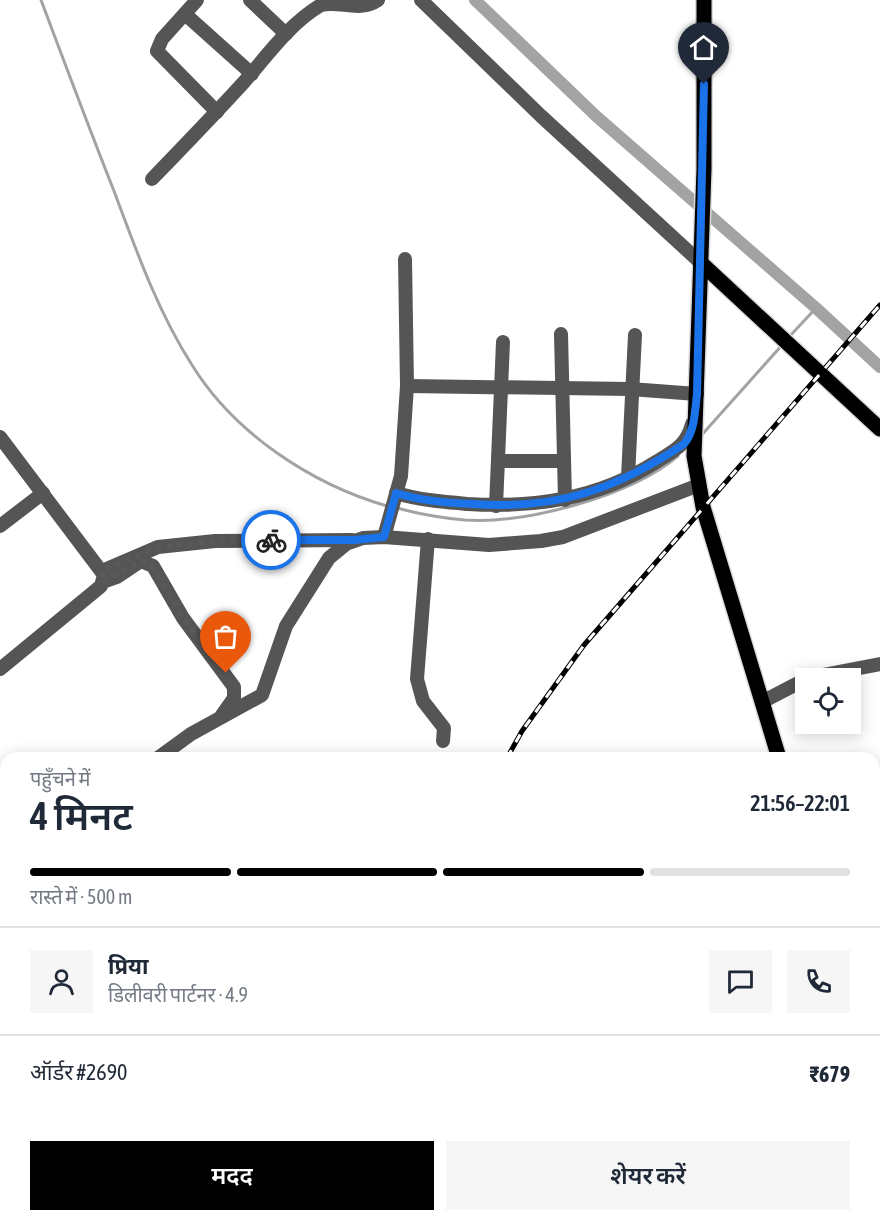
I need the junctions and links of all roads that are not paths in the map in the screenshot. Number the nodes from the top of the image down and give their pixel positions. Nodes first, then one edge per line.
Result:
1 (197, 0) edge
2 (250, 0) edge
3 (378, 0) edge
4 (421, 0) edge
5 (704, 0) edge
6 (185, 14) junction
7 (286, 34) junction
8 (252, 74) junction
9 (217, 112) junction
10 (152, 179) dead end
11 (405, 259) dead end
12 (701, 263) junction
13 (561, 334) dead end
14 (635, 335) dead end
15 (503, 342) dead end
16 (407, 386) junction
17 (501, 387) junction
18 (564, 388) junction
19 (630, 388) junction
20 (697, 394) junction
21 (695, 414) junction
22 (880, 429) edge
23 (0, 437) edge
24 (499, 461) junction
25 (563, 461) junction
26 (628, 477) junction
27 (699, 485) junction
28 (43, 493) junction
29 (395, 497) junction
30 (564, 500) junction
31 (496, 506) junction
32 (0, 526) edge
33 (384, 537) junction
34 (354, 540) junction
35 (428, 540) junction
36 (103, 576) junction
37 (880, 664) edge
38 (859, 668) edge
39 (0, 669) edge
40 (795, 684) edge
41 (762, 702) junction
42 (219, 719) junction
43 (442, 741) dead end
44 (166, 752) edge
45 (777, 752) edge

1 - 6 street
2 - 7 street
3 - 7 street
4 - 12 street
5 - 12 main road
6 - 8 street
6 - 9 street
7 - 8 street
8 - 9 street
9 - 10 street
11 - 16 street
12 - 20 main road
12 - 22 main road
13 - 18 street
14 - 19 street
15 - 17 street
16 - 17 street
16 - 29 street
17 - 18 street
17 - 24 street
18 - 19 street
18 - 25 street
19 - 20 street
19 - 26 street
20 - 21 main road
21 - 26 street
21 - 27 main road
23 - 28 street
24 - 25 street
24 - 31 street
25 - 30 street
26 - 30 street
27 - 35 street
27 - 41 main road
28 - 32 street
28 - 36 street
29 - 31 street
29 - 33 street
30 - 31 street
33 - 34 street
33 - 35 street
34 - 36 street
34 - 42 street
35 - 43 street
36 - 39 street
36 - 42 street
37 - 38 street
40 - 41 street
41 - 45 main road
42 - 44 street

